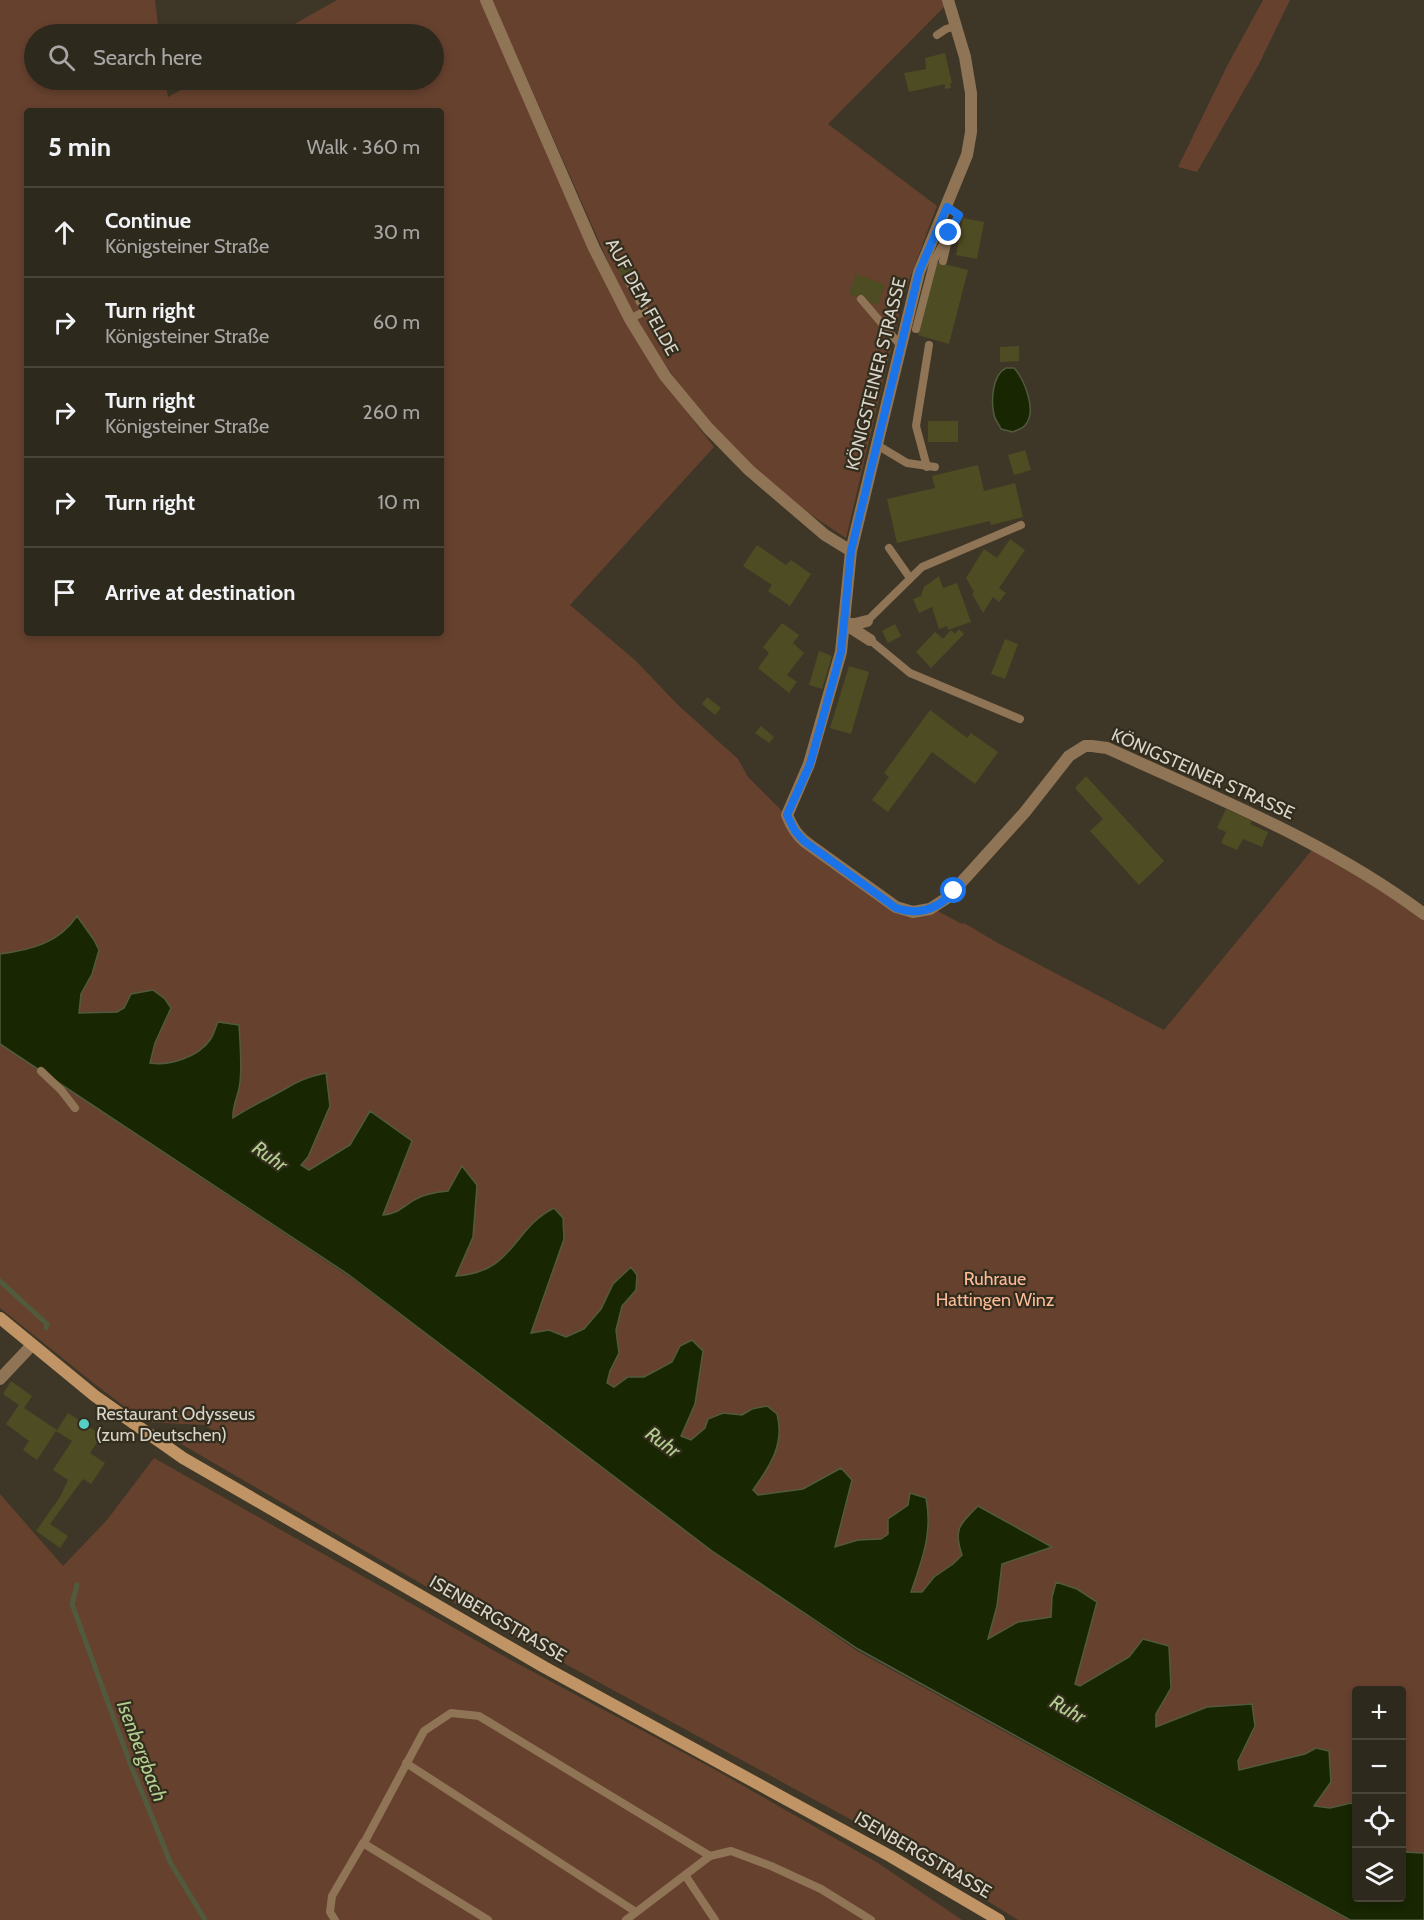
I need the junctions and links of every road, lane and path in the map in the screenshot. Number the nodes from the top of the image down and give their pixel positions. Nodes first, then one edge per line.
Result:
1 (486, 0) edge
2 (948, 0) edge
3 (956, 26) junction
4 (937, 36) dead end
5 (947, 207) junction
6 (949, 233) junction
7 (943, 261) dead end
8 (629, 282) dead end
9 (861, 299) dead end
10 (630, 319) junction
11 (916, 329) dead end
12 (930, 345) dead end
13 (901, 346) junction
14 (877, 445) junction
15 (1021, 525) dead end
16 (889, 548) dead end
17 (851, 551) junction
18 (910, 579) junction
19 (867, 621) joint
20 (845, 624) junction
21 (870, 640) joint
22 (1020, 719) dead end
23 (1424, 914) edge
24 (41, 1071) dead end
25 (75, 1108) dead end
26 (0, 1318) edge
27 (32, 1345) junction
28 (0, 1379) edge
29 (406, 1763) junction
30 (364, 1843) junction
31 (710, 1856) junction
32 (685, 1875) junction
33 (636, 1912) junction
34 (334, 1920) edge
35 (488, 1920) edge
36 (626, 1920) edge
37 (715, 1920) edge
38 (871, 1920) edge
39 (999, 1920) edge

1 - 10 street, AUF DEM FELDE
2 - 3 street, KÖNIGSTEINER STRASSE
3 - 4 lane
3 - 5 street, KÖNIGSTEINER STRASSE
5 - 6 lane
5 - 13 street, KÖNIGSTEINER STRASSE
6 - 7 lane
6 - 11 lane
8 - 10 lane
9 - 13 lane
10 - 17 street, AUF DEM FELDE
12 - 14 lane
13 - 14 street, KÖNIGSTEINER STRASSE
14 - 17 street, KÖNIGSTEINER STRASSE
15 - 18 lane
16 - 18 lane
17 - 20 street, KÖNIGSTEINER STRASSE
18 - 19 lane
19 - 20 street
20 - 21 street
20 - 23 street, KÖNIGSTEINER STRASSE
21 - 22 lane
24 - 25 lane
26 - 27 main road, ISENBERGSTRASSE
27 - 28 street
27 - 39 main road, ISENBERGSTRASSE
29 - 30 lane
29 - 31 lane
29 - 33 lane
30 - 34 lane
30 - 35 lane
31 - 32 lane
31 - 38 lane
32 - 33 lane
32 - 37 lane
33 - 36 lane

